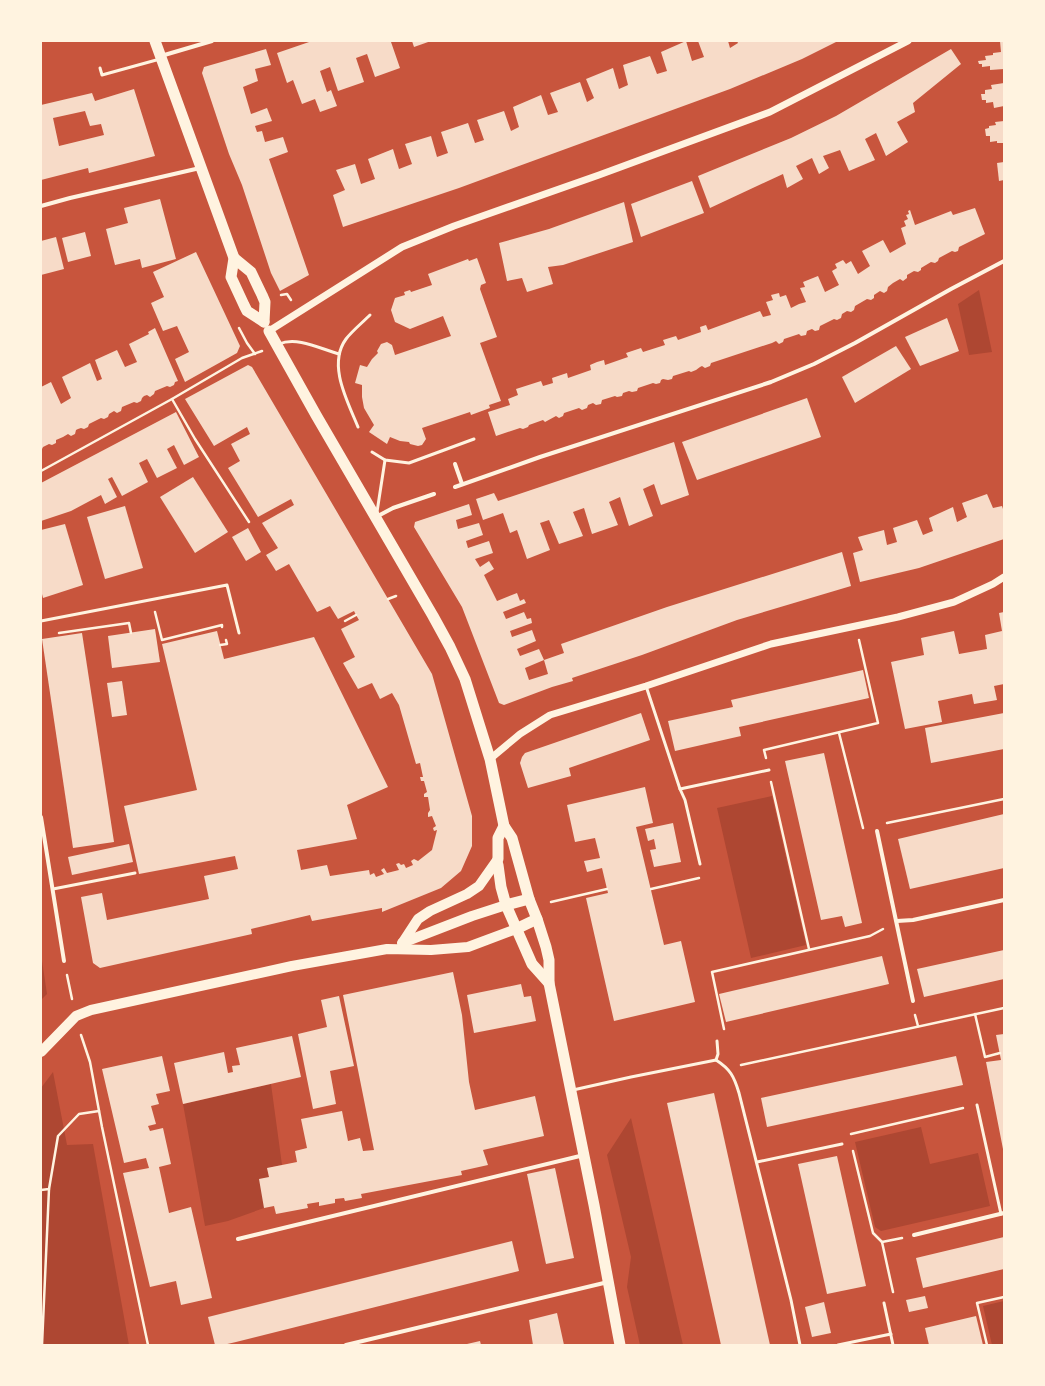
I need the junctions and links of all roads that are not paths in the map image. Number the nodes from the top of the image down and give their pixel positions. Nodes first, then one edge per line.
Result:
1 (155, 41) edge
2 (212, 41) edge
3 (908, 41) edge
4 (161, 57) junction
5 (100, 68) dead end
6 (200, 168) junction
7 (41, 206) edge
8 (234, 258) junction
9 (1004, 261) edge
10 (370, 315) dead end
11 (266, 327) junction
12 (276, 345) junction
13 (339, 354) junction
14 (358, 427) dead end
15 (474, 439) dead end
16 (372, 452) dead end
17 (386, 460) junction
18 (454, 464) dead end
19 (462, 484) junction
20 (455, 487) dead end
21 (434, 494) dead end
22 (376, 517) junction
23 (1004, 577) edge
24 (41, 621) edge
25 (239, 633) dead end
26 (646, 686) junction
27 (490, 759) junction
28 (768, 770) road end
29 (680, 789) junction
30 (41, 817) edge
31 (504, 826) junction
32 (877, 831) dead end
33 (498, 862) junction
34 (700, 864) dead end
35 (135, 873) dead end
36 (53, 889) junction
37 (529, 899) junction
38 (1004, 900) edge
39 (506, 905) junction
40 (537, 919) junction
41 (897, 921) junction
42 (516, 929) junction
43 (403, 942) junction
44 (387, 949) junction
45 (64, 961) road end
46 (550, 983) junction
47 (913, 1001) dead end
48 (717, 1041) dead end
49 (41, 1052) edge
50 (716, 1060) junction
51 (571, 1090) junction
52 (977, 1105) dead end
53 (842, 1144) dead end
54 (584, 1155) junction
55 (757, 1162) junction
56 (1002, 1214) edge
57 (914, 1235) road end
58 (238, 1239) dead end
59 (608, 1282) junction
60 (884, 1303) road end
61 (891, 1334) junction
62 (346, 1345) edge
63 (620, 1345) edge
64 (800, 1345) edge
65 (838, 1345) edge
66 (893, 1345) edge

1 - 4 highway
2 - 4 street
3 - 11 street
4 - 5 lane
4 - 6 highway
6 - 7 street
6 - 8 highway
8 - 11 highway
8 - 11 highway
9 - 19 street
10 - 13 lane
11 - 12 highway
12 - 13 lane
12 - 22 highway
13 - 14 lane
15 - 17 lane
16 - 17 lane
17 - 22 lane
18 - 19 street
19 - 20 street
21 - 22 street
22 - 27 highway
23 - 26 street
24 - 25 lane
26 - 27 street
26 - 29 lane
27 - 31 highway
28 - 29 lane
29 - 34 lane
30 - 36 street
31 - 33 highway
31 - 37 highway
32 - 41 street
33 - 39 highway
33 - 43 main road
35 - 36 lane
36 - 45 street
37 - 39 highway
37 - 40 highway
38 - 41 street
39 - 42 highway
39 - 43 main road
40 - 42 highway
40 - 46 highway
41 - 47 street
42 - 44 main road
42 - 46 highway
43 - 44 main road
44 - 49 main road
46 - 51 highway
48 - 50 lane
50 - 51 lane
50 - 55 lane
51 - 54 highway
52 - 56 lane
53 - 55 lane
54 - 58 street
54 - 59 highway
55 - 64 lane
56 - 57 street
59 - 62 street
59 - 63 highway
60 - 61 lane
61 - 65 lane
61 - 66 lane

